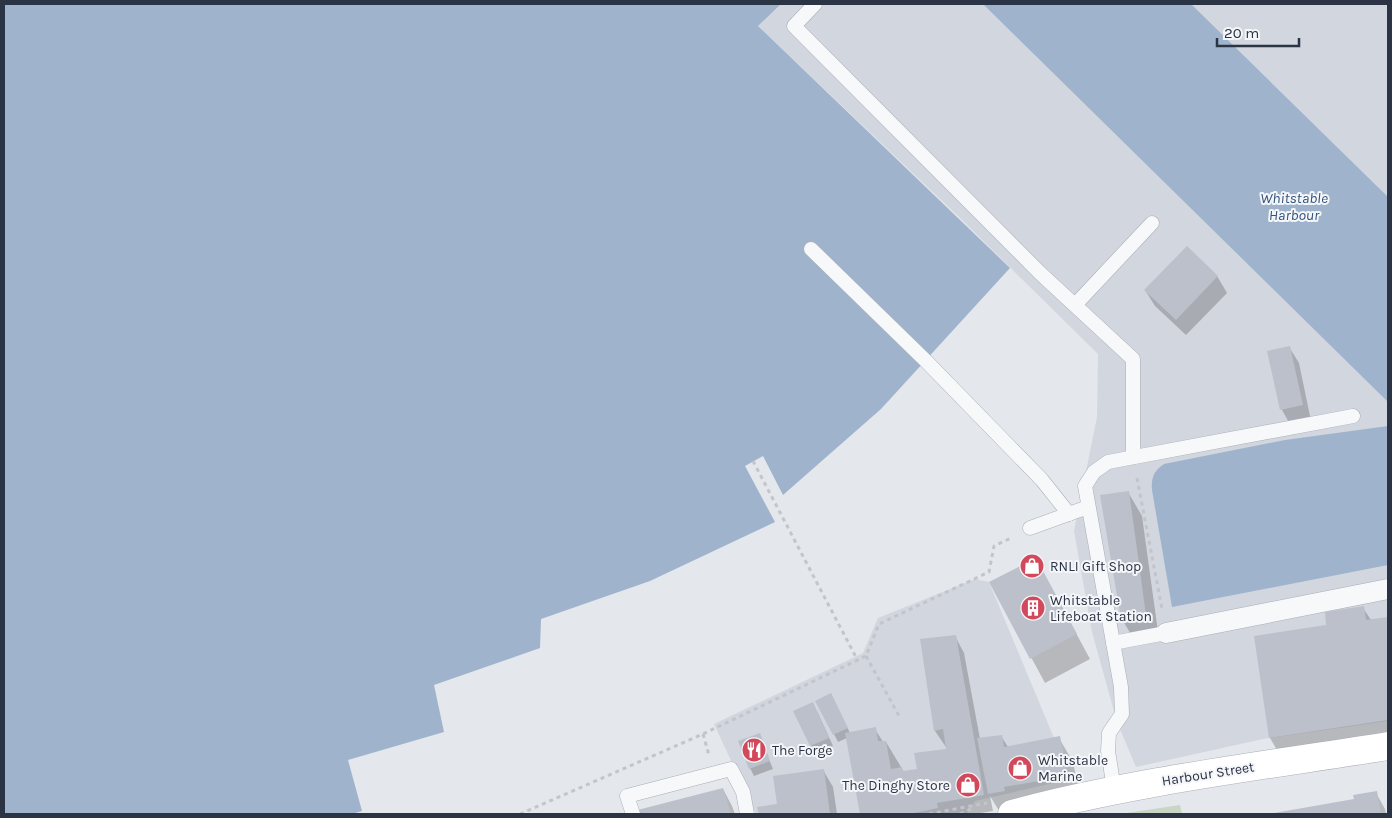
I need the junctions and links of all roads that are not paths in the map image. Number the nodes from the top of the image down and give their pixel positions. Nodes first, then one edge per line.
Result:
1 (815, 4) edge
2 (1152, 223) dead end
3 (811, 249) dead end
4 (1075, 305) junction
5 (1353, 416) dead end
6 (1133, 457) junction
7 (1088, 507) junction
8 (1069, 514) junction
9 (1030, 528) road end
10 (1388, 589) edge
11 (1166, 633) joint
12 (1113, 642) junction
13 (1388, 746) edge
14 (1114, 789) junction
15 (1037, 810) edge
16 (633, 814) edge
17 (747, 814) edge
18 (1012, 814) edge

1 - 4 lane
2 - 4 lane
3 - 8 lane
4 - 6 lane
5 - 6 lane
6 - 7 lane
7 - 8 lane
7 - 12 lane
8 - 9 lane
10 - 11 street
11 - 12 lane
12 - 14 lane
13 - 14 main road, Harbour Street
14 - 15 main road, Harbour Street
15 - 18 main road, Harbour Street
16 - 17 lane

